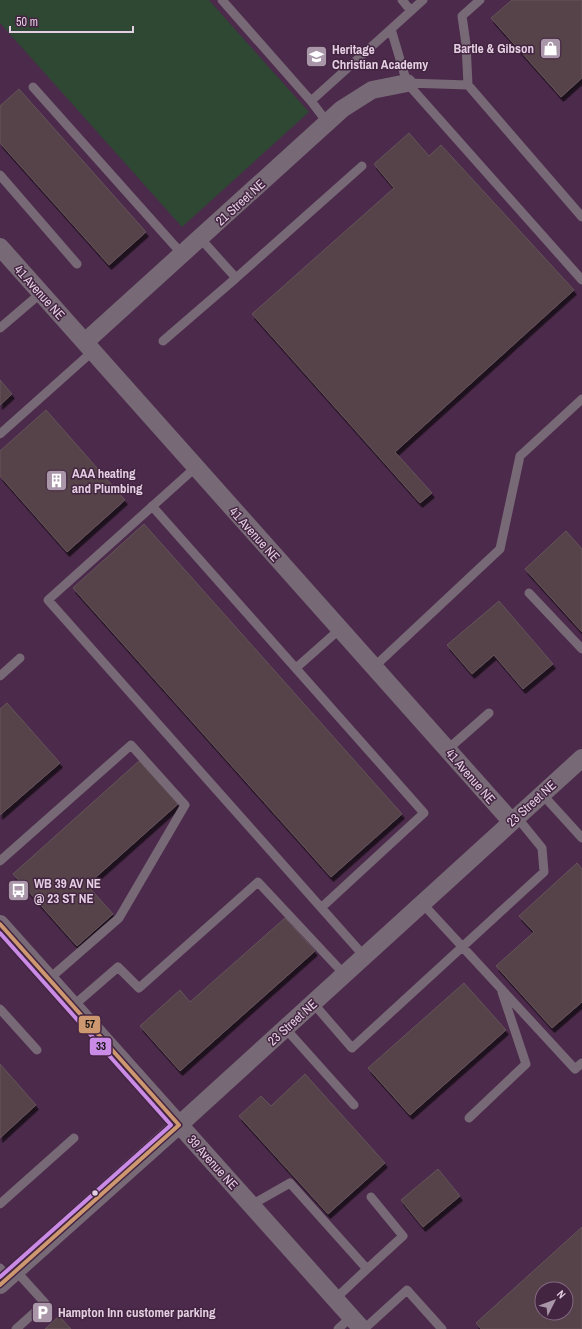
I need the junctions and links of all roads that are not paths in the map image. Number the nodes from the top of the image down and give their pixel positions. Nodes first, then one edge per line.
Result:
1 (222, 0) edge
2 (402, 0) edge
3 (423, 0) edge
4 (480, 0) edge
5 (411, 11) junction
6 (391, 29) junction
7 (407, 83) junction
8 (468, 84) junction
9 (33, 87) dead end
10 (311, 101) junction
11 (327, 122) junction
12 (362, 166) dead end
13 (0, 174) edge
14 (582, 217) edge
15 (200, 238) junction
16 (182, 254) junction
17 (2, 255) edge
18 (77, 264) dead end
19 (236, 278) junction
20 (582, 280) edge
21 (41, 293) junction
22 (0, 328) edge
23 (163, 341) dead end
24 (89, 346) junction
25 (582, 399) edge
26 (0, 434) edge
27 (196, 467) junction
28 (152, 506) junction
29 (529, 593) dead end
30 (340, 629) junction
31 (582, 649) edge
32 (20, 658) dead end
33 (374, 667) junction
34 (296, 668) junction
35 (0, 676) edge
36 (489, 713) dead end
37 (448, 749) junction
38 (582, 758) edge
39 (542, 794) junction
40 (513, 819) junction
41 (582, 838) edge
42 (0, 861) edge
43 (422, 903) junction
44 (322, 908) junction
45 (0, 924) edge
46 (462, 946) junction
47 (364, 956) junction
48 (344, 974) junction
49 (49, 979) junction
50 (501, 989) junction
51 (313, 1002) junction
52 (73, 1006) junction
53 (0, 1009) edge
54 (285, 1028) junction
55 (36, 1050) dead end
56 (582, 1063) edge
57 (354, 1105) dead end
58 (469, 1118) dead end
59 (179, 1125) junction
60 (74, 1138) dead end
61 (371, 1197) dead end
62 (0, 1204) edge
63 (251, 1205) junction
64 (367, 1270) junction
65 (6, 1275) edge
66 (335, 1299) junction
67 (354, 1326) edge
68 (439, 1328) edge
69 (16, 1329) edge

1 - 10 lane
2 - 5 lane
3 - 5 lane
4 - 8 lane
5 - 6 lane
6 - 7 lane
6 - 10 lane
7 - 8 lane
7 - 11 street, 21 Street NE
7 - 20 lane
8 - 14 lane
9 - 16 lane
10 - 11 lane
11 - 15 street, 21 Street NE
12 - 19 lane
13 - 18 lane
15 - 16 street, 21 Street NE
15 - 19 lane
16 - 24 street, 21 Street NE
17 - 21 street, 41 Avenue NE
19 - 23 lane
21 - 22 lane
21 - 24 street, 41 Avenue NE
24 - 26 lane
24 - 27 street, 41 Avenue NE
25 - 33 lane
27 - 28 lane
27 - 30 street, 41 Avenue NE
28 - 34 lane
28 - 44 lane
29 - 31 lane
30 - 33 street, 41 Avenue NE
30 - 34 lane
32 - 35 lane
33 - 37 street, 41 Avenue NE
34 - 44 lane
36 - 37 lane
37 - 40 street, 41 Avenue NE
38 - 39 street, 23 Street NE
39 - 40 street, 23 Street NE
39 - 41 lane
40 - 43 street, 23 Street NE
40 - 46 lane
42 - 49 lane
43 - 46 lane
43 - 47 street, 23 Street NE
44 - 47 lane
45 - 49 street, 39 Avenue NE
46 - 50 lane
46 - 51 lane
47 - 48 street, 23 Street NE
48 - 51 street, 23 Street NE
48 - 52 lane
49 - 52 street, 39 Avenue NE
50 - 56 lane
50 - 58 lane
51 - 54 street, 23 Street NE
52 - 59 street, 39 Avenue NE
53 - 55 lane
54 - 57 lane
54 - 59 street, 23 Street NE
59 - 63 street, 39 Avenue NE
59 - 65 street, 23 Street NE
60 - 62 lane
61 - 64 lane
63 - 64 lane
63 - 66 street, 39 Avenue NE
64 - 66 lane
65 - 69 lane
66 - 67 street, 39 Avenue NE
67 - 68 lane

